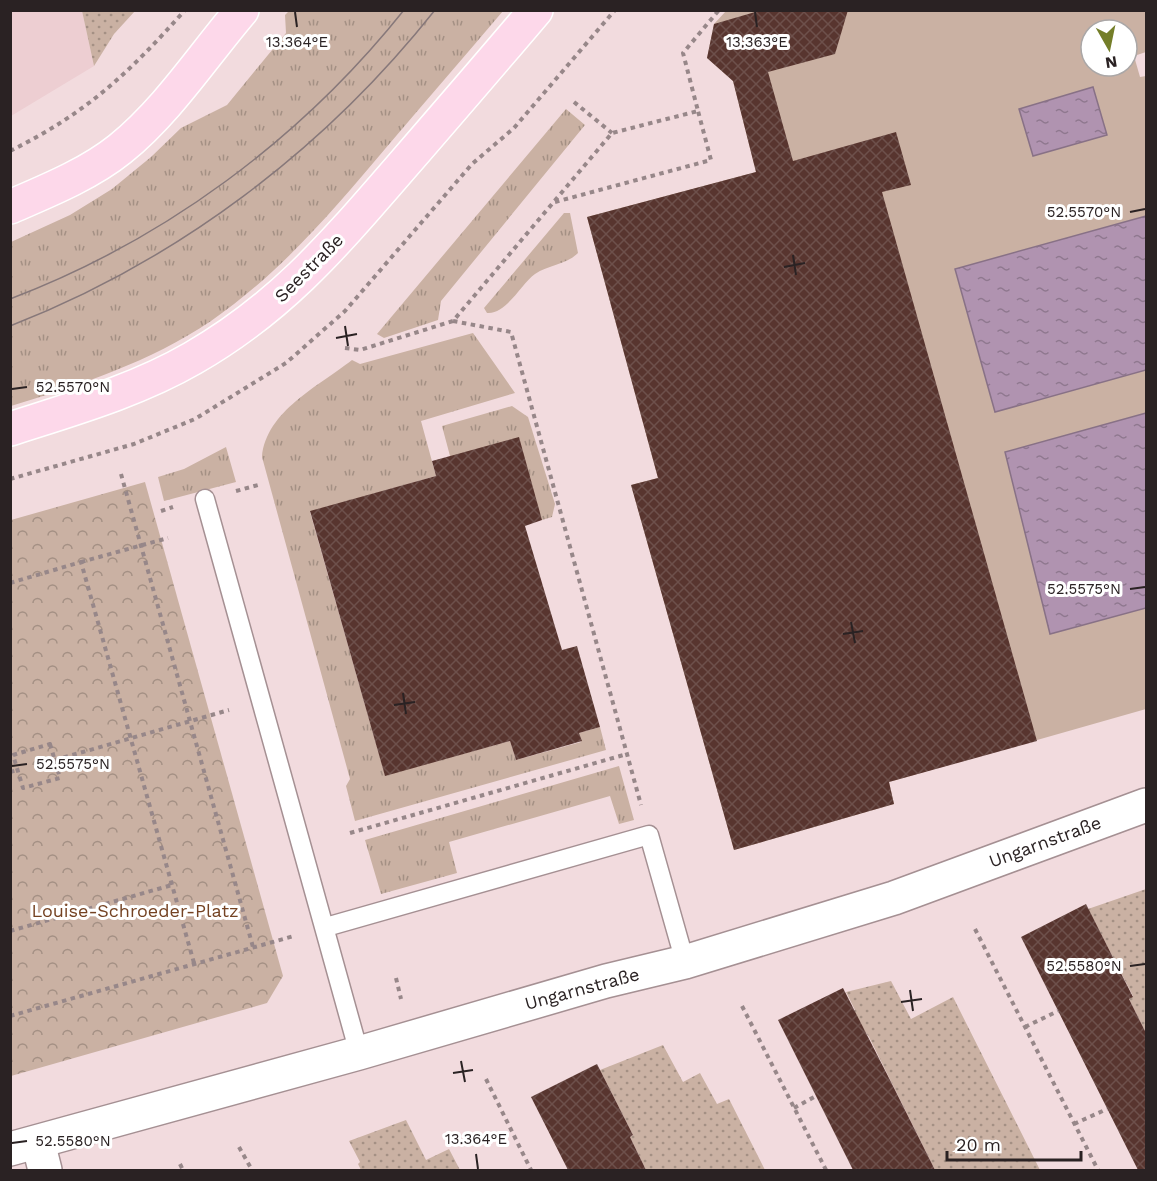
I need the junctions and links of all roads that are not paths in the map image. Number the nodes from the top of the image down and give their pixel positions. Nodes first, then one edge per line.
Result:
1 (242, 10) edge
2 (536, 10) edge
3 (10, 207) edge
4 (10, 429) edge
5 (205, 499) dead end
6 (1146, 805) edge
7 (326, 927) junction
8 (686, 962) junction
9 (359, 1053) junction
10 (31, 1154) edge

1 - 3 main road
2 - 4 main road, Seestraße
5 - 7 lane
6 - 8 street, Ungarnstraße
7 - 8 lane
7 - 9 lane
8 - 9 street, Ungarnstraße
9 - 10 street, Ungarnstraße

